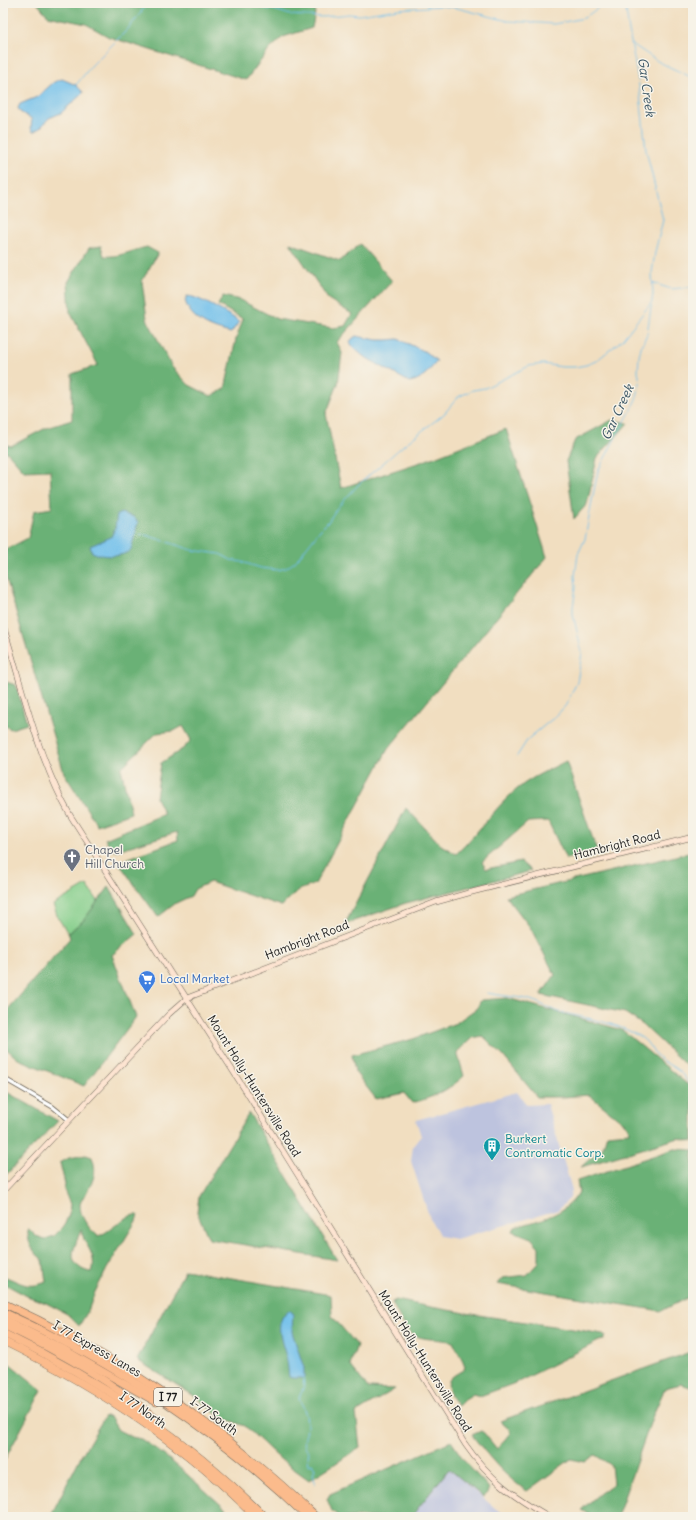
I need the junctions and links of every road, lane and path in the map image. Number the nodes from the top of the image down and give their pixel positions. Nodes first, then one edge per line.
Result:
1 (3, 625) edge
2 (693, 837) edge
3 (187, 998) junction
4 (3, 1078) edge
5 (69, 1120) junction
6 (3, 1191) edge
7 (3, 1303) edge
8 (3, 1312) edge
9 (3, 1319) edge
10 (3, 1325) edge
11 (3, 1333) edge
12 (3, 1341) edge
13 (201, 1428) junction
14 (190, 1449) junction
15 (256, 1517) edge
16 (265, 1517) edge
17 (307, 1517) edge
18 (316, 1517) edge
19 (550, 1517) edge

1 - 3 main road, Mount Holly-Huntersville Road
2 - 3 main road, Hambright Road
3 - 5 main road, Hambright Road
3 - 19 main road, Mount Holly-Huntersville Road
4 - 5 street
5 - 6 main road, Hambright Road
7 - 18 highway, I-77 South / I 77
8 - 13 highway, I 77 Express Lanes / I 77
9 - 13 highway
10 - 14 highway
11 - 14 highway, I 77
12 - 15 highway, I 77 North
13 - 17 highway, I 77 Express Lanes / I 77
14 - 16 highway, I 77

